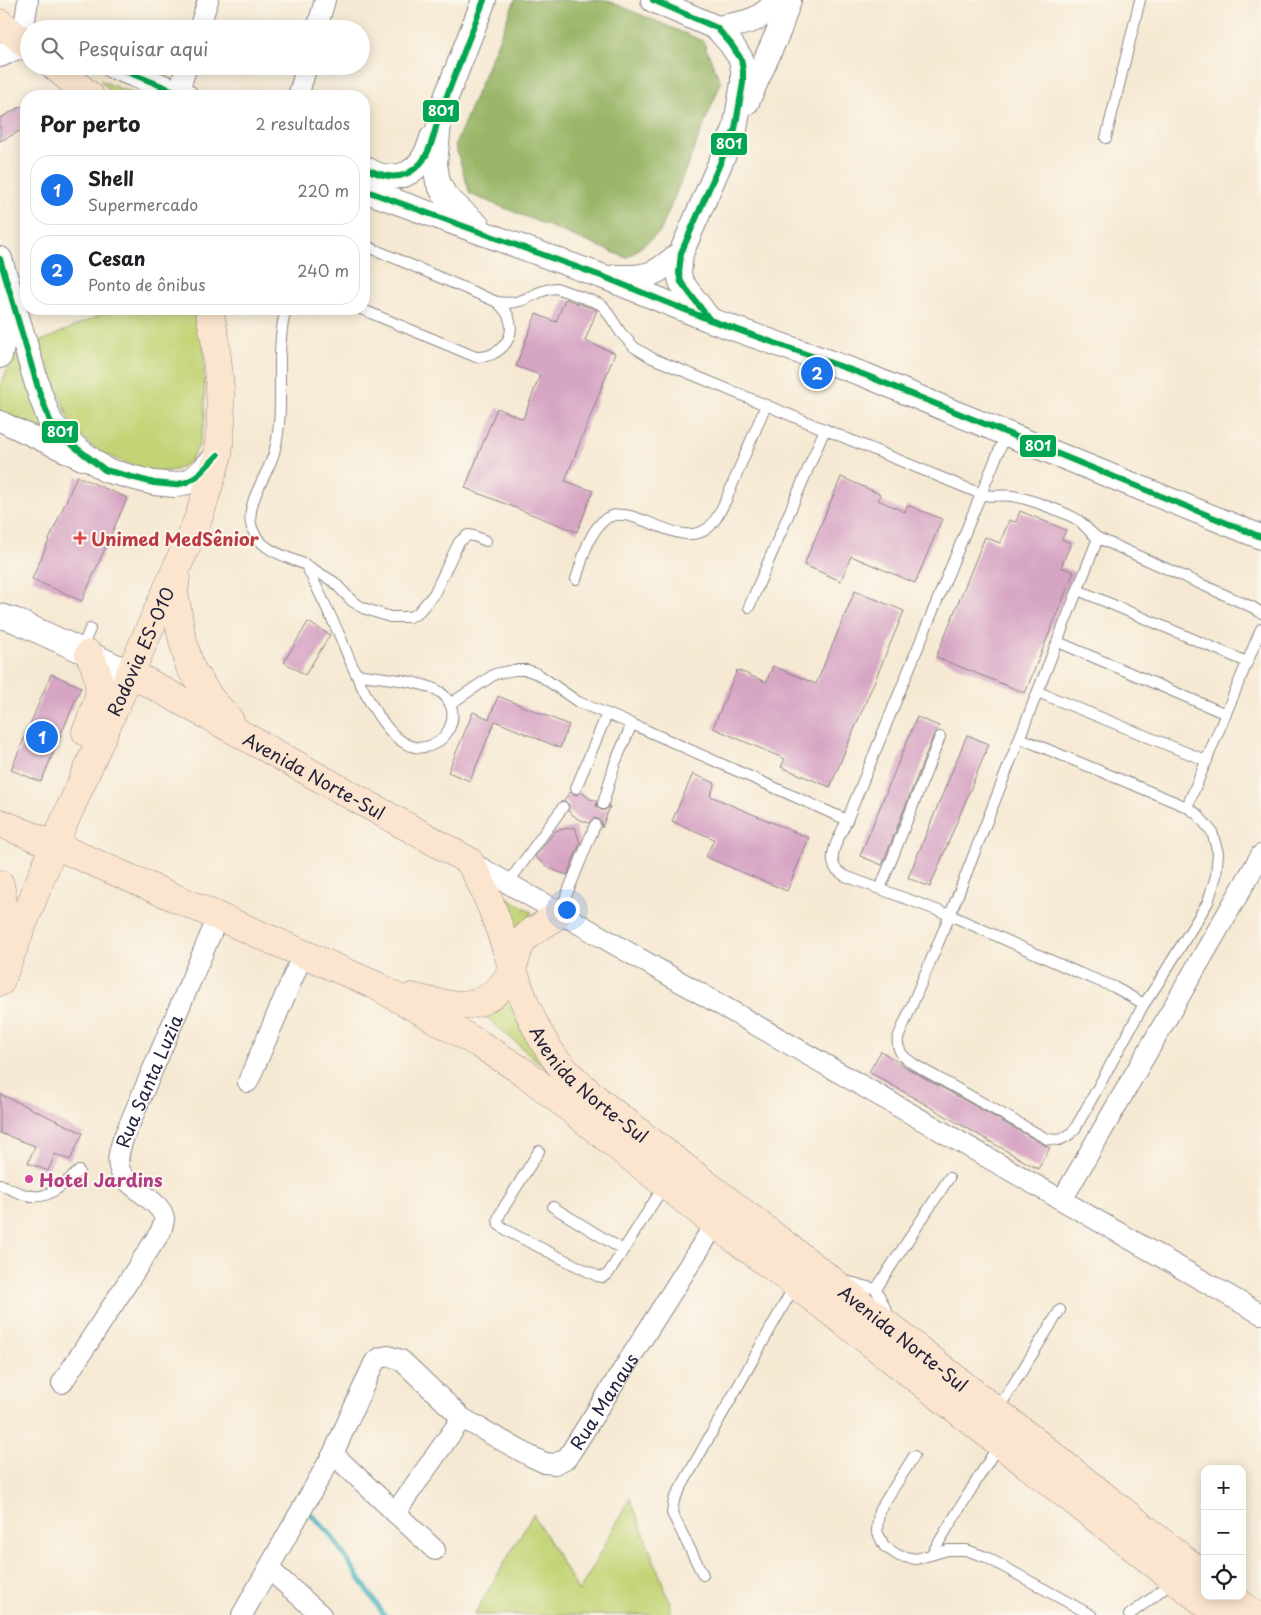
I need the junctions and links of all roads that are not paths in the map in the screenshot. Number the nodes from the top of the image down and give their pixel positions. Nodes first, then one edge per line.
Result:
1 (28, 0) edge
2 (208, 0) edge
3 (324, 0) edge
4 (484, 0) edge
5 (653, 0) edge
6 (778, 0) edge
7 (789, 0) edge
8 (1140, 0) edge
9 (25, 20) edge
10 (202, 20) edge
11 (320, 20) edge
12 (0, 23) edge
13 (717, 28) junction
14 (20, 45) edge
15 (65, 75) edge
16 (134, 75) edge
17 (185, 75) edge
18 (304, 75) edge
19 (83, 90) edge
20 (170, 90) edge
21 (183, 90) edge
22 (300, 90) edge
23 (440, 113) junction
24 (735, 129) junction
25 (1106, 138) dead end
26 (370, 171) edge
27 (370, 192) edge
28 (486, 234) junction
29 (370, 248) edge
30 (681, 253) junction
31 (0, 259) edge
32 (604, 277) junction
33 (9, 291) junction
34 (497, 302) junction
35 (370, 313) edge
36 (210, 315) edge
37 (285, 315) edge
38 (710, 320) junction
39 (0, 356) edge
40 (766, 405) junction
41 (0, 421) edge
42 (825, 429) junction
43 (1006, 434) junction
44 (218, 455) junction
45 (105, 470) junction
46 (981, 494) junction
47 (1261, 537) edge
48 (1098, 538) junction
49 (486, 541) dead end
50 (306, 565) junction
51 (177, 568) junction
52 (576, 579) dead end
53 (1078, 590) junction
54 (748, 607) dead end
55 (1261, 613) edge
56 (5, 617) edge
57 (1261, 629) edge
58 (1058, 642) junction
59 (87, 644) junction
60 (1248, 662) junction
61 (131, 673) junction
62 (356, 674) junction
63 (1038, 692) junction
64 (450, 704) junction
65 (607, 714) junction
66 (1226, 714) junction
67 (632, 724) junction
68 (242, 735) junction
69 (940, 737) dead end
70 (1020, 738) junction
71 (1207, 761) junction
72 (576, 788) dead end
73 (604, 804) dead end
74 (70, 807) junction
75 (563, 807) dead end
76 (1188, 807) junction
77 (848, 820) junction
78 (0, 823) edge
79 (595, 825) dead end
80 (54, 845) junction
81 (1261, 855) edge
82 (469, 861) junction
83 (508, 883) junction
84 (0, 884) edge
85 (880, 889) junction
86 (559, 912) junction
87 (950, 915) junction
88 (218, 917) junction
89 (0, 936) edge
90 (303, 954) junction
91 (512, 970) junction
92 (0, 982) edge
93 (375, 985) junction
94 (1144, 1004) junction
95 (248, 1082) dead end
96 (539, 1152) dead end
97 (79, 1171) dead end
98 (949, 1178) dead end
99 (0, 1184) edge
100 (665, 1184) junction
101 (1062, 1200) junction
102 (553, 1207) dead end
103 (715, 1224) junction
104 (623, 1250) junction
105 (822, 1273) junction
106 (795, 1284) junction
107 (876, 1289) junction
108 (1060, 1310) dead end
109 (1261, 1314) edge
110 (899, 1335) junction
111 (62, 1384) dead end
112 (996, 1412) junction
113 (462, 1418) junction
114 (1000, 1444) junction
115 (333, 1454) junction
116 (914, 1456) dead end
117 (395, 1514) junction
118 (435, 1550) dead end
119 (931, 1555) junction
120 (269, 1569) junction
121 (1201, 1573) edge
122 (703, 1575) dead end
123 (1173, 1579) junction
124 (1236, 1600) edge
125 (242, 1615) edge
126 (321, 1615) edge
127 (1091, 1615) edge
128 (1129, 1615) edge
129 (1220, 1615) edge
130 (1255, 1615) edge

1 - 9 street
2 - 10 street
3 - 11 street
4 - 23 street
5 - 13 street
6 - 13 street
7 - 24 street
8 - 25 lane
12 - 14 main road
13 - 24 street
15 - 19 main road
16 - 20 street
17 - 21 street
18 - 22 street
23 - 26 street
23 - 28 street
24 - 30 street
27 - 28 street
28 - 32 street
29 - 34 lane
30 - 32 street
30 - 38 street
31 - 33 street
32 - 38 street
33 - 39 street
33 - 45 street
34 - 35 lane
34 - 40 lane
36 - 44 main road, Rodovia ES-010
37 - 50 lane
38 - 43 street
40 - 42 lane
40 - 52 lane
41 - 45 street
42 - 46 lane
42 - 54 lane
43 - 46 lane
43 - 47 street
44 - 45 street
44 - 51 main road, Rodovia ES-010
46 - 48 lane
46 - 77 lane
48 - 53 lane
48 - 55 lane
49 - 50 lane
50 - 62 lane
51 - 61 main road, Rodovia ES-010
51 - 68 main road
53 - 58 lane
53 - 60 lane
56 - 59 street, Avenida Norte-Sul
57 - 60 lane
58 - 63 lane
58 - 66 lane
59 - 61 street, Avenida Norte-Sul
59 - 74 main road
60 - 66 lane
61 - 68 main road, Avenida Norte-Sul
61 - 74 main road, Rodovia ES-010
62 - 64 lane
62 - 64 lane
63 - 70 lane
63 - 71 lane
64 - 65 lane
65 - 67 lane
65 - 72 lane
66 - 71 lane
67 - 73 lane
67 - 77 lane
68 - 82 main road, Avenida Norte-Sul
69 - 85 lane
70 - 76 lane
70 - 87 lane
71 - 76 lane
74 - 80 main road, Rodovia ES-010
75 - 83 lane
76 - 94 lane
77 - 85 lane
78 - 80 main road, Avenida Norte-Sul
79 - 86 lane
80 - 88 main road, Avenida Norte-Sul
80 - 92 main road, Rodovia ES-010
81 - 101 street
82 - 83 street
82 - 91 main road, Avenida Norte-Sul
83 - 86 street
84 - 89 main road
85 - 87 lane
86 - 91 main road
86 - 101 street
87 - 94 lane
87 - 94 lane
88 - 90 main road, Avenida Norte-Sul
88 - 111 street, Rua Santa Luzia
90 - 93 main road, Avenida Norte-Sul
90 - 95 street
91 - 93 main road
91 - 105 main road, Avenida Norte-Sul
93 - 100 main road, Avenida Norte-Sul
96 - 104 lane
97 - 99 lane
98 - 107 lane
100 - 103 main road, Avenida Norte-Sul
100 - 104 lane
101 - 109 street
102 - 104 lane
103 - 106 main road, Avenida Norte-Sul
103 - 113 street, Rua Manaus
105 - 107 lane
105 - 110 main road, Avenida Norte-Sul
106 - 114 main road, Avenida Norte-Sul
106 - 122 lane
107 - 110 lane
108 - 112 lane
110 - 112 main road, Avenida Norte-Sul
112 - 121 main road, Avenida Norte-Sul
113 - 115 street, Rua Manaus
113 - 117 street
114 - 119 lane
114 - 123 main road, Avenida Norte-Sul
115 - 117 street
115 - 120 street
116 - 119 lane
117 - 118 street
119 - 127 lane
120 - 125 street
120 - 126 street
123 - 128 lane
123 - 129 main road, Avenida Norte-Sul
124 - 130 main road

